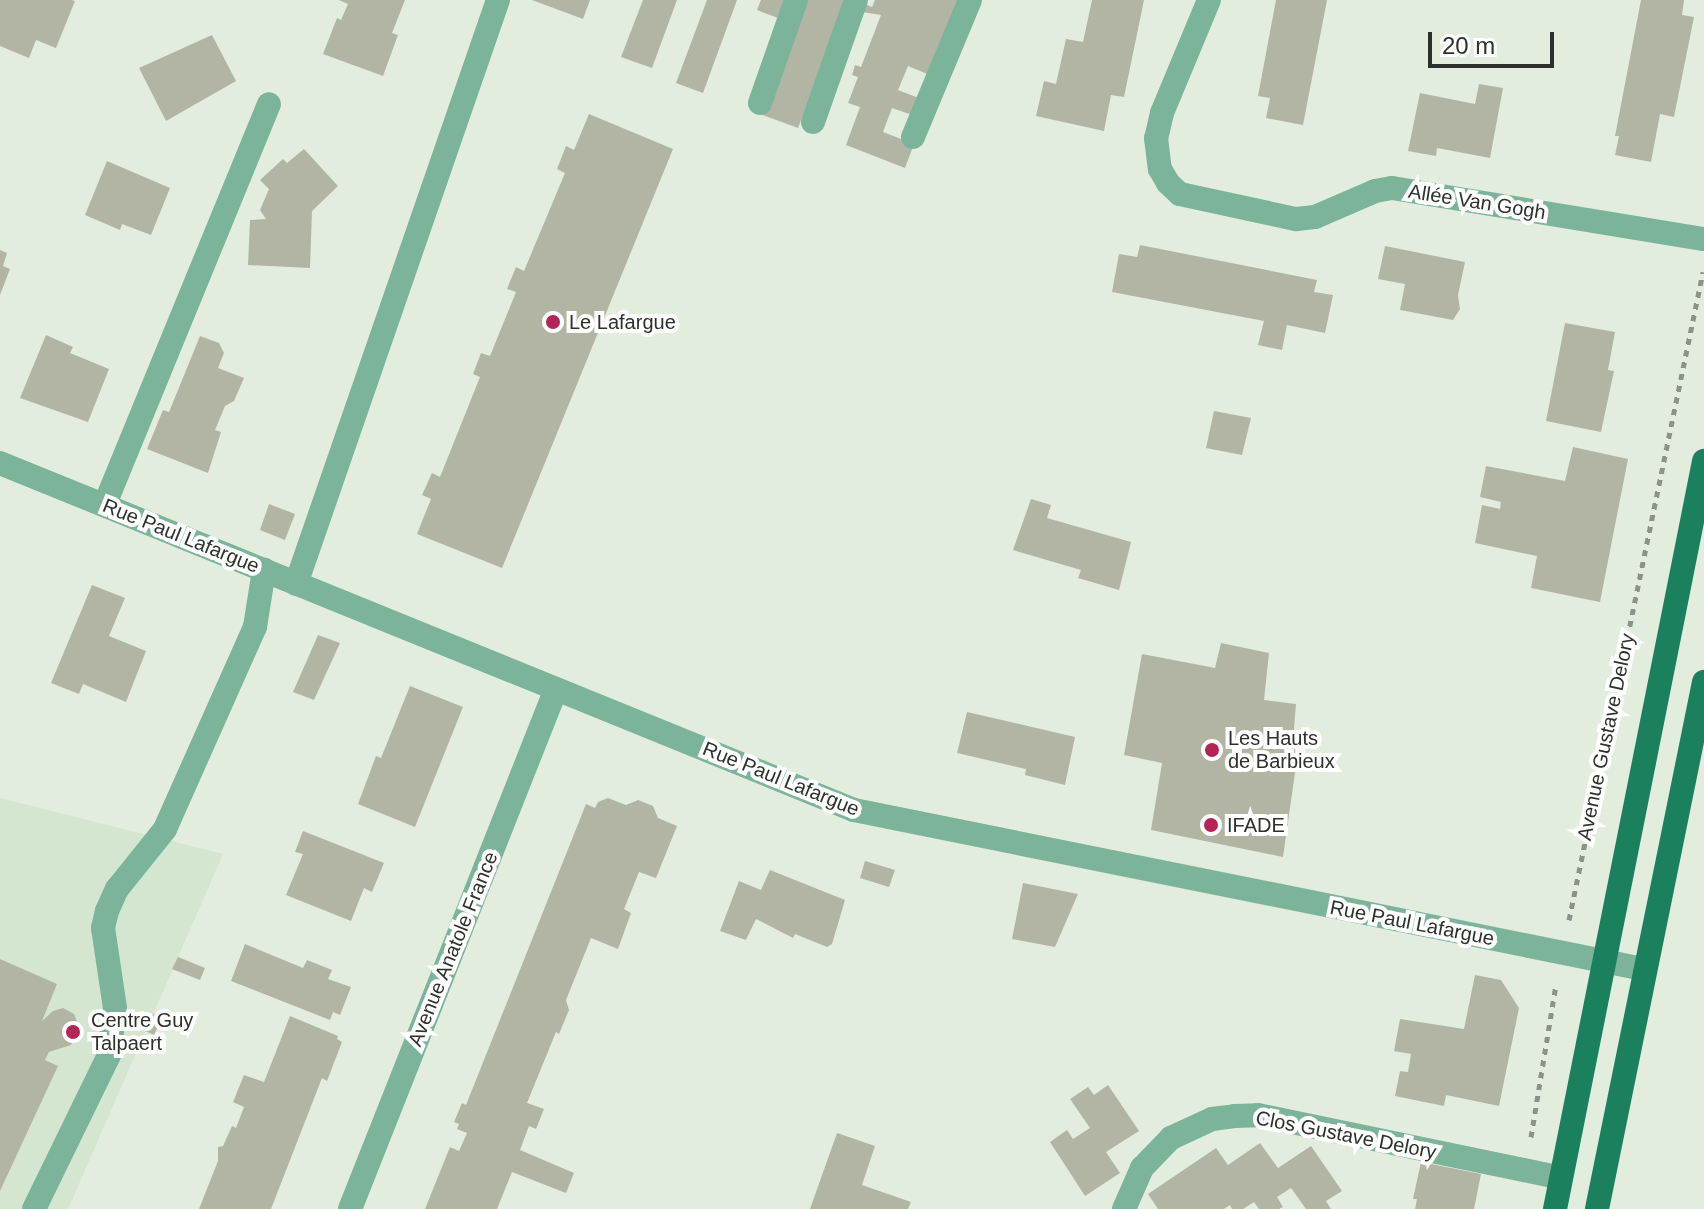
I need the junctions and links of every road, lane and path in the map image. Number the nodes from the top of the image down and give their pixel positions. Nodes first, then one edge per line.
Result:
1 (498, 0) edge
2 (796, 0) edge
3 (856, 0) edge
4 (970, 0) edge
5 (1209, 0) edge
6 (760, 103) dead end
7 (269, 104) dead end
8 (813, 122) dead end
9 (913, 137) dead end
10 (1704, 239) edge
11 (1704, 267) edge
12 (1704, 461) edge
13 (0, 463) edge
14 (105, 504) junction
15 (264, 570) junction
16 (296, 584) junction
17 (1704, 682) edge
18 (556, 689) junction
19 (1562, 953) junction
20 (1603, 961) junction
21 (1643, 969) junction
22 (1526, 1171) junction
23 (1561, 1178) junction
24 (34, 1209) edge
25 (350, 1209) edge
26 (1124, 1209) edge
27 (1555, 1209) edge
28 (1597, 1209) edge

1 - 16 street
2 - 6 street
3 - 8 street
4 - 9 street
5 - 10 street, Allée Van Gogh
7 - 14 street
11 - 19 path, Avenue Gustave Delory
12 - 20 main road, Avenue Gustave Delory
13 - 14 street, Rue Paul Lafargue
14 - 15 street, Rue Paul Lafargue
15 - 16 street, Rue Paul Lafargue
15 - 24 street
16 - 18 street, Rue Paul Lafargue
17 - 21 main road
18 - 19 street, Rue Paul Lafargue
18 - 25 street, Avenue Anatole France
19 - 20 street, Rue Paul Lafargue
19 - 22 path, Avenue Gustave Delory
20 - 21 street, Rue Paul Lafargue
20 - 23 main road, Avenue Gustave Delory
21 - 28 main road
22 - 23 street, Clos Gustave Delory
22 - 26 street, Clos Gustave Delory
23 - 27 main road, Avenue Gustave Delory

